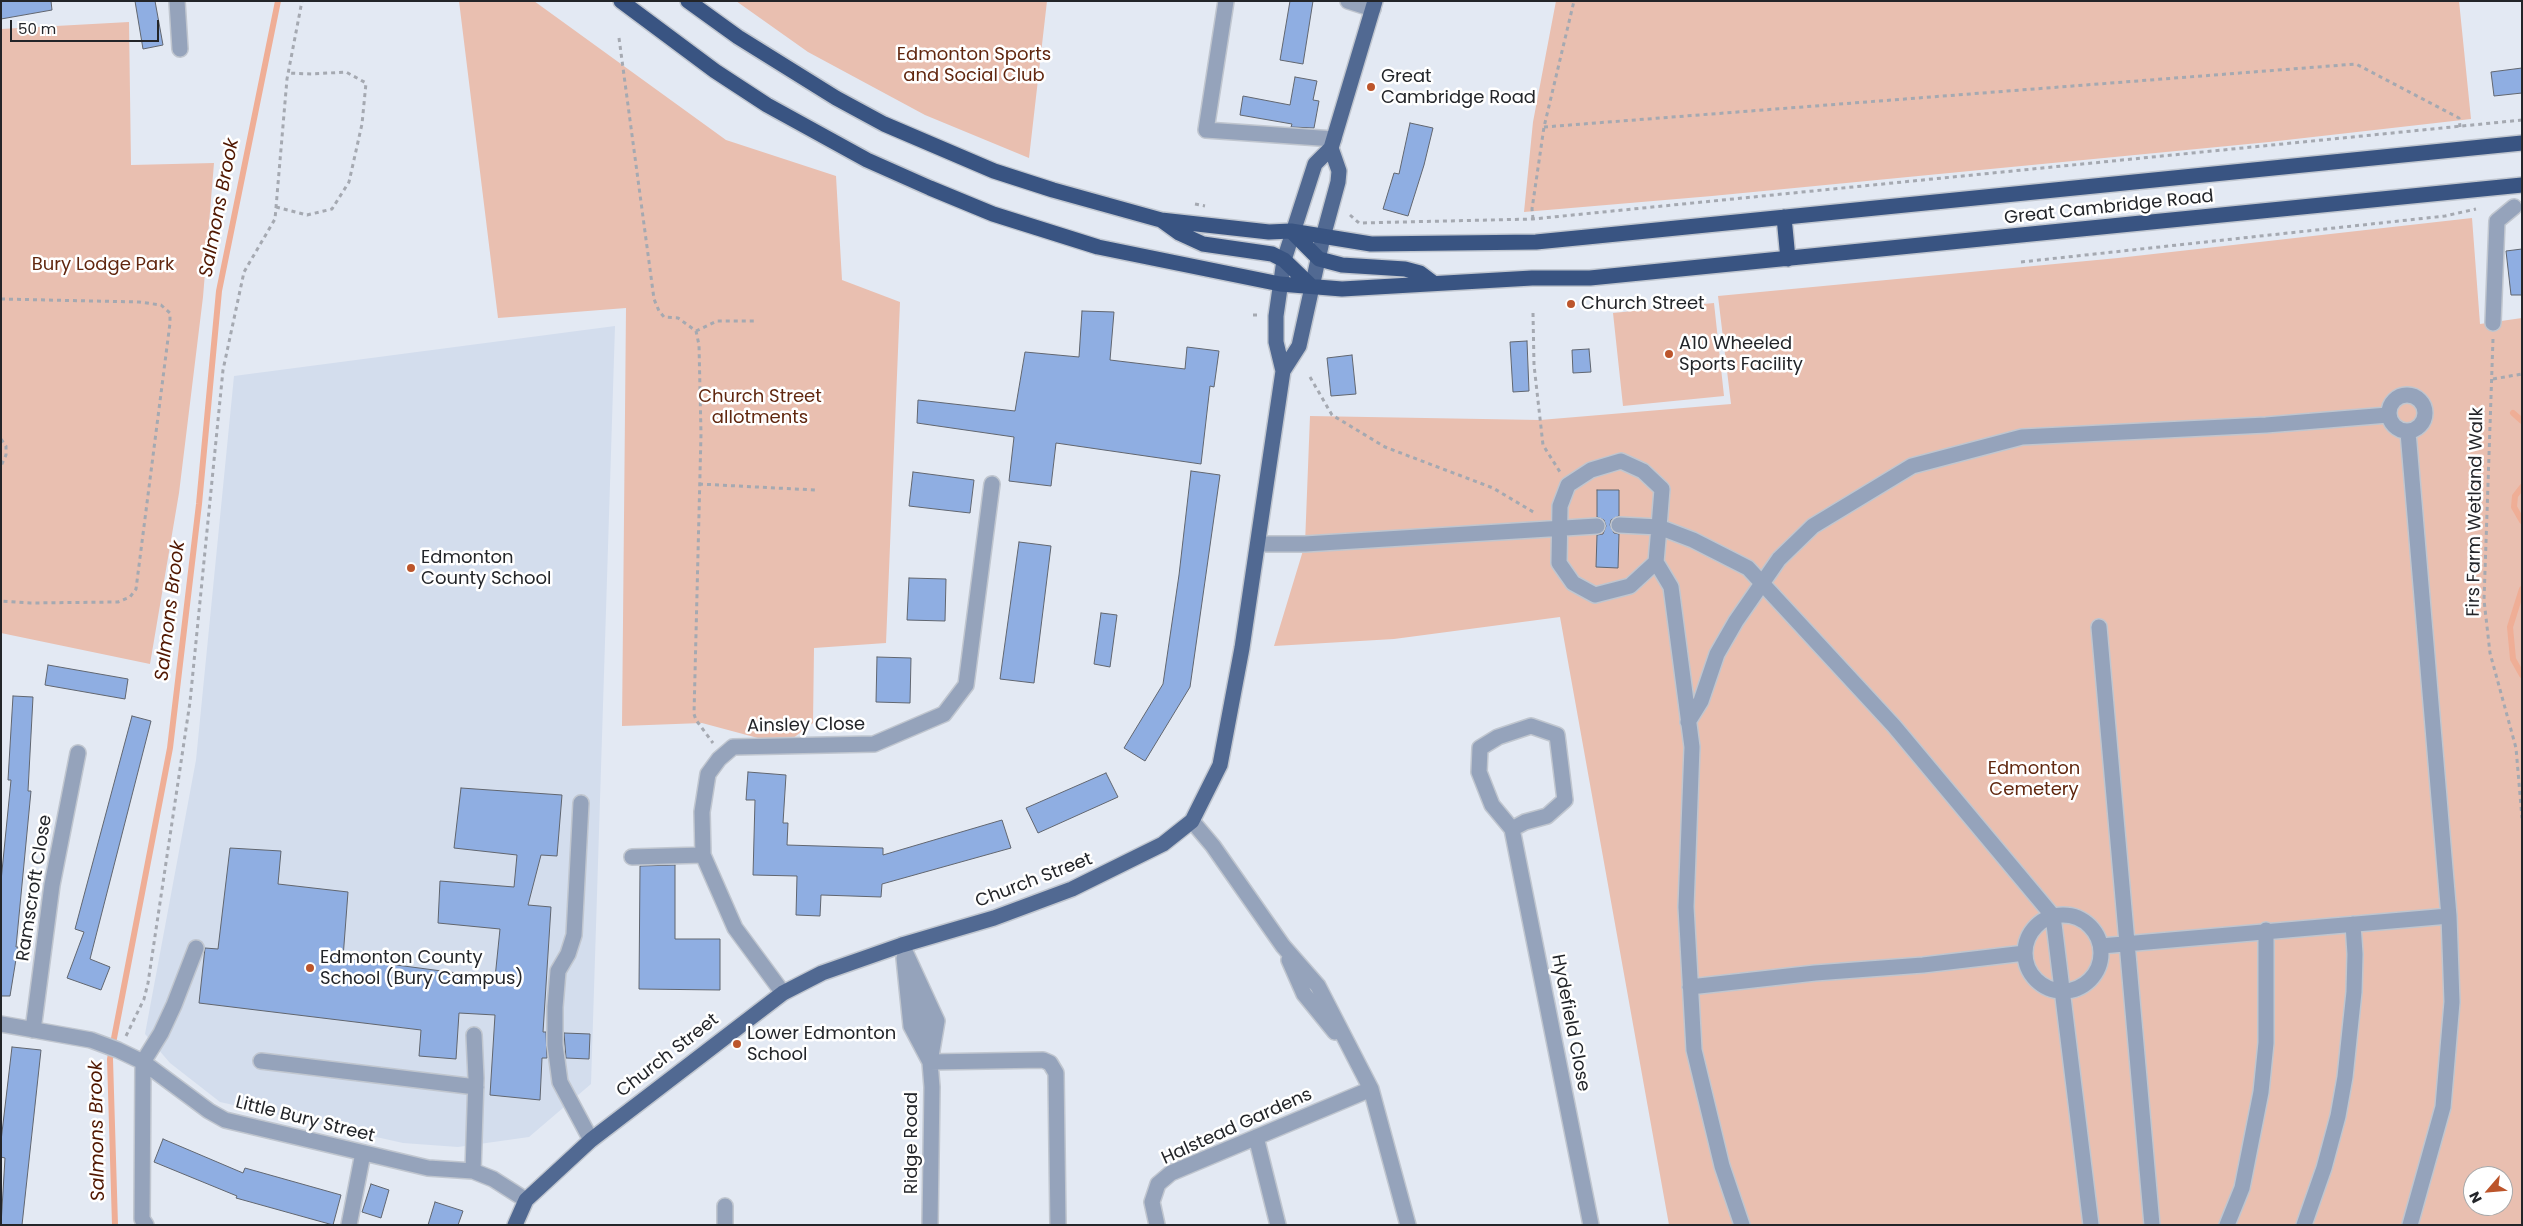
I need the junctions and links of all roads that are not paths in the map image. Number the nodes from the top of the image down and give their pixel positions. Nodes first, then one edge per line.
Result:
1 (177, 1) edge
2 (621, 1) edge
3 (688, 1) edge
4 (1226, 1) edge
5 (1348, 1) edge
6 (1374, 5) edge
7 (180, 49) dead end
8 (1332, 143) junction
9 (2522, 144) edge
10 (2517, 185) edge
11 (2518, 207) edge
12 (1784, 218) junction
13 (1161, 220) junction
14 (1291, 231) junction
15 (1323, 236) junction
16 (1319, 259) junction
17 (1788, 259) junction
18 (1284, 260) junction
19 (1432, 282) junction
20 (1280, 284) junction
21 (1311, 286) junction
22 (2492, 323) road end
23 (1283, 371) junction
24 (2388, 415) junction
25 (2408, 432) junction
26 (992, 484) dead end
27 (1619, 525) dead end
28 (1597, 526) dead end
29 (1560, 527) junction
30 (1659, 528) junction
31 (1259, 544) junction
32 (1656, 562) junction
33 (1762, 583) junction
34 (2099, 628) dead end
35 (1688, 722) junction
36 (78, 753) dead end
37 (581, 802) dead end
38 (1192, 820) junction
39 (1512, 829) junction
40 (703, 855) junction
41 (632, 857) dead end
42 (2053, 916) junction
43 (2449, 916) junction
44 (2353, 924) junction
45 (2266, 930) junction
46 (902, 944) junction
47 (2129, 944) junction
48 (2101, 946) junction
49 (196, 948) dead end
50 (2025, 953) junction
51 (1690, 988) junction
52 (2062, 992) junction
53 (783, 993) junction
54 (1, 1024) edge
55 (33, 1030) junction
56 (474, 1035) dead end
57 (261, 1061) dead end
58 (142, 1062) junction
59 (930, 1062) junction
60 (476, 1087) junction
61 (1371, 1088) junction
62 (1256, 1137) junction
63 (591, 1140) junction
64 (363, 1154) junction
65 (473, 1171) junction
66 (526, 1200) junction
67 (725, 1206) dead end
68 (146, 1225) edge
69 (349, 1225) edge
70 (515, 1225) edge
71 (725, 1225) edge
72 (930, 1225) edge
73 (1058, 1225) edge
74 (1157, 1225) edge
75 (1278, 1225) edge
76 (1408, 1225) edge
77 (1591, 1225) edge
78 (1742, 1225) edge
79 (2091, 1225) edge
80 (2152, 1225) edge
81 (2228, 1225) edge
82 (2304, 1225) edge
83 (2410, 1225) edge

1 - 7 street
2 - 20 highway, Great Cambridge Road
3 - 13 highway
4 - 8 street
5 - 6 street
6 - 8 main road, Church Street
8 - 14 main road, Church Street
8 - 15 main road, Church Street
9 - 12 highway, Great Cambridge Road
10 - 11 street
10 - 17 highway, Great Cambridge Road
11 - 22 street
12 - 15 highway, Great Cambridge Road
12 - 17 highway
13 - 14 highway, Great Cambridge Road
13 - 18 highway
14 - 15 highway, Great Cambridge Road
14 - 16 highway
14 - 18 main road, Church Street
15 - 16 main road, Church Street
16 - 19 highway
16 - 21 main road, Church Street
17 - 19 highway, Great Cambridge Road
18 - 20 main road, Church Street
18 - 21 highway
19 - 21 highway, Great Cambridge Road
20 - 21 highway, Great Cambridge Road
20 - 23 main road, Church Street
21 - 23 main road, Church Street
23 - 31 main road, Church Street
24 - 25 street
24 - 25 street
24 - 33 street
25 - 43 street
26 - 40 street, Ainsley Close
27 - 30 street
28 - 29 street
29 - 30 street
29 - 31 street
29 - 32 street
30 - 32 street
30 - 33 street
31 - 38 main road, Church Street
32 - 35 street
33 - 35 street
33 - 42 street
34 - 47 street
35 - 51 street
36 - 55 street, Ramscroft Close
37 - 63 street
38 - 46 main road, Church Street
38 - 61 street
39 - 39 street, Hydefield Close
39 - 77 street, Hydefield Close
40 - 41 street
40 - 53 street
42 - 48 street
42 - 50 street
42 - 52 street
43 - 44 street
43 - 83 street
44 - 45 street
44 - 82 street
45 - 47 street
45 - 81 street
46 - 53 main road, Church Street
46 - 59 street, Ridge Road
46 - 59 street, Ridge Road
47 - 48 street
47 - 80 street
48 - 52 street
49 - 58 street
50 - 51 street
50 - 52 street
51 - 78 street
52 - 79 street
53 - 63 main road, Church Street
54 - 55 street, Little Bury Street
55 - 58 street, Little Bury Street
56 - 60 street
57 - 60 street
58 - 64 street, Little Bury Street
58 - 68 street
59 - 72 street, Ridge Road
59 - 73 street
60 - 65 street
61 - 62 street, Halstead Gardens
61 - 76 street
62 - 74 street, Halstead Gardens
62 - 75 street
63 - 66 main road, Church Street
64 - 65 street, Little Bury Street
64 - 69 street
65 - 66 street, Little Bury Street
66 - 70 main road, Church Street
67 - 71 street

